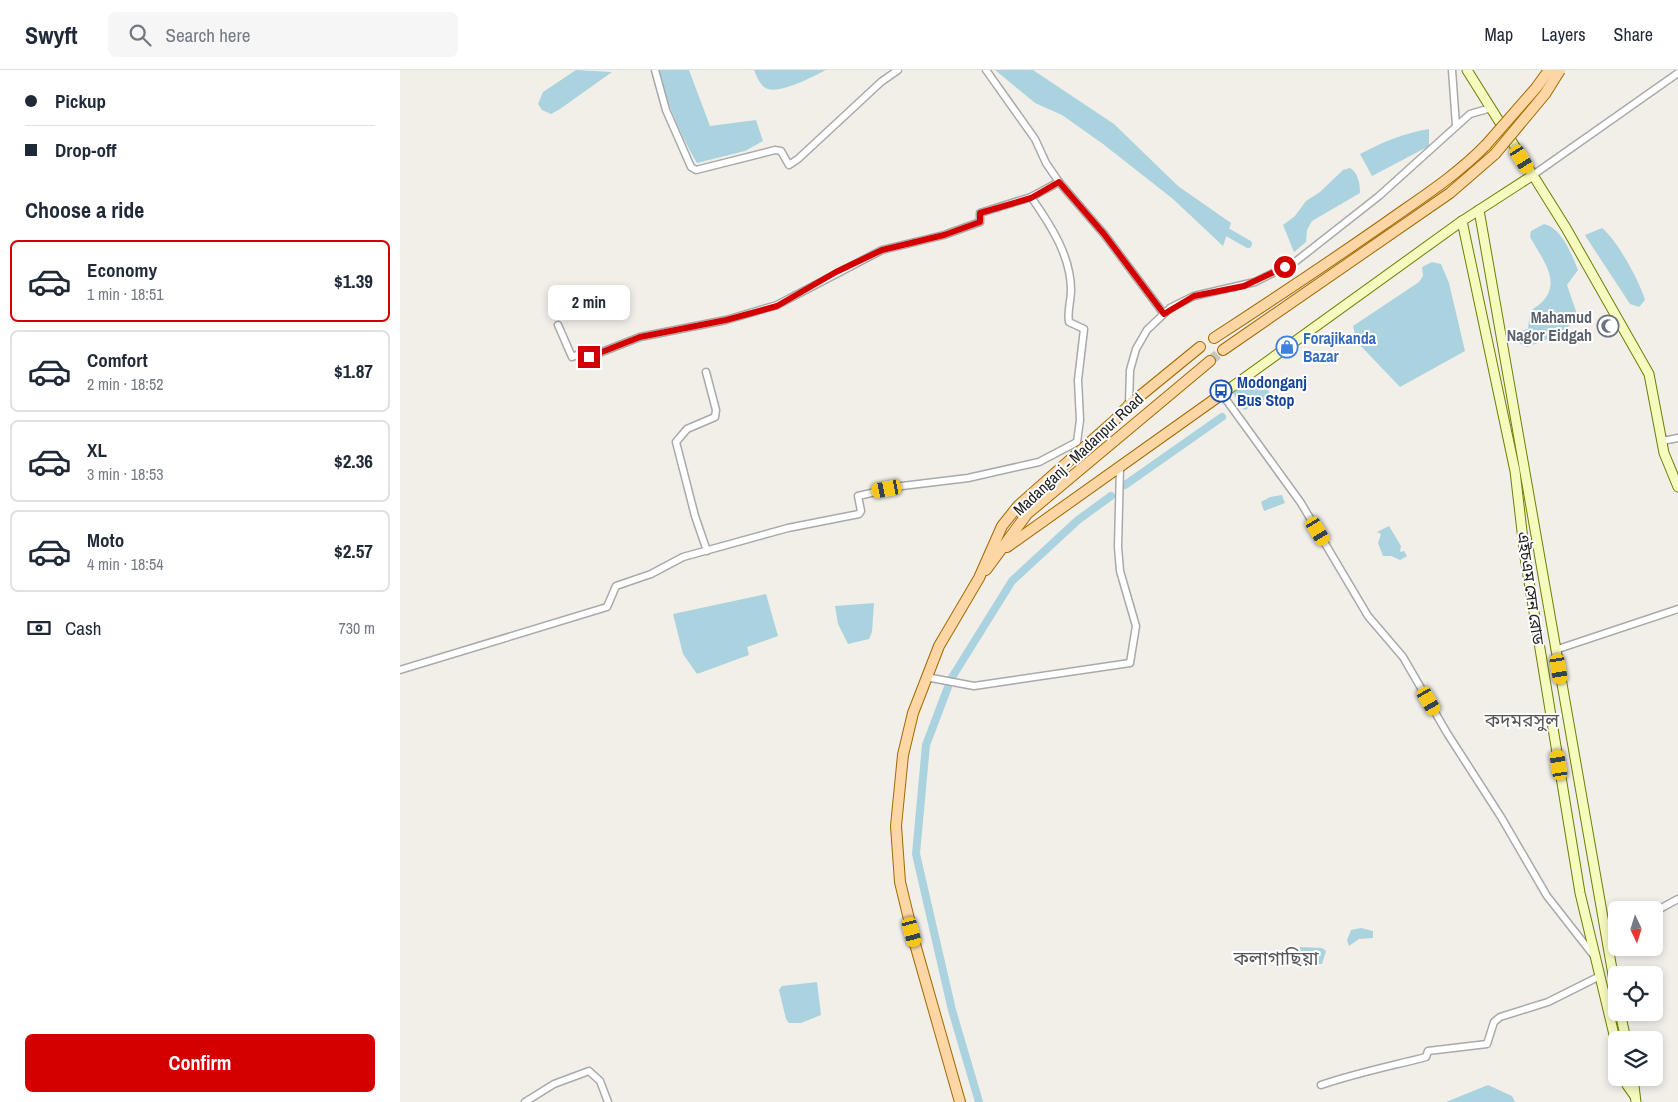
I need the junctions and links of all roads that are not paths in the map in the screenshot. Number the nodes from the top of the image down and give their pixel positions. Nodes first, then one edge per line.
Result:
1 (655, 70) edge
2 (898, 70) edge
3 (986, 70) edge
4 (1452, 70) edge
5 (1467, 70) edge
6 (1549, 70) edge
7 (1560, 70) edge
8 (1678, 72) edge
9 (1491, 108) junction
10 (1456, 125) junction
11 (1533, 175) junction
12 (1059, 182) junction
13 (1031, 198) junction
14 (1479, 210) junction
15 (1462, 221) junction
16 (1164, 314) junction
17 (558, 325) dead end
18 (1214, 338) dead end
19 (1200, 347) dead end
20 (1223, 350) tunnel mouth
21 (1210, 361) tunnel mouth
22 (706, 372) dead end
23 (1222, 394) junction
24 (1129, 405) junction
25 (1678, 438) edge
26 (1662, 440) junction
27 (1120, 467) junction
28 (1678, 488) edge
29 (706, 551) junction
30 (997, 555) junction
31 (979, 578) junction
32 (1678, 609) edge
33 (1555, 650) junction
34 (400, 670) edge
35 (926, 677) junction
36 (1678, 899) edge
37 (1663, 907) edge
38 (1608, 933) edge
39 (1605, 934) junction
40 (1596, 961) junction
41 (1610, 962) junction
42 (1611, 966) edge
43 (1600, 976) junction
44 (1613, 1031) edge
45 (1321, 1085) dead end
46 (1628, 1086) edge
47 (1634, 1086) edge
48 (1635, 1099) edge
49 (525, 1102) edge
50 (608, 1102) edge
51 (960, 1102) edge

1 - 2 street
3 - 12 street
4 - 10 street
5 - 9 main road
6 - 18 main road, bridge
7 - 20 main road, bridge
8 - 11 street
9 - 10 street
9 - 11 main road
10 - 16 street
11 - 14 main road
11 - 26 main road
12 - 13 street
12 - 16 street
13 - 17 street
13 - 29 street
14 - 15 main road
14 - 33 main road, এইচএম সেন রোড
15 - 23 main road
15 - 40 main road, এইচএম সেন রোড
16 - 24 street
19 - 24 main road, Madanganj - Madanpur Road
21 - 30 main road, Madanganj - Madanpur Road
22 - 29 street
23 - 27 main road
23 - 40 street
24 - 31 main road, Madanganj - Madanpur Road
25 - 26 street
26 - 28 main road
27 - 30 main road
27 - 35 street
29 - 34 street
30 - 31 main road, Madanganj - Madanpur Road
31 - 35 main road, Madanganj - Madanpur Road
32 - 33 street
33 - 39 main road, এইচএম সেন রোড
35 - 51 main road, Madanganj - Madanpur Road
36 - 37 street
38 - 39 street
39 - 41 main road, এইচএম সেন রোড
40 - 41 main road
40 - 43 main road, এইচএম সেন রোড
41 - 42 main road, এইচএম সেন রোড
43 - 44 main road, এইচএম সেন রোড
43 - 45 street
46 - 48 main road
47 - 48 main road
49 - 50 street

